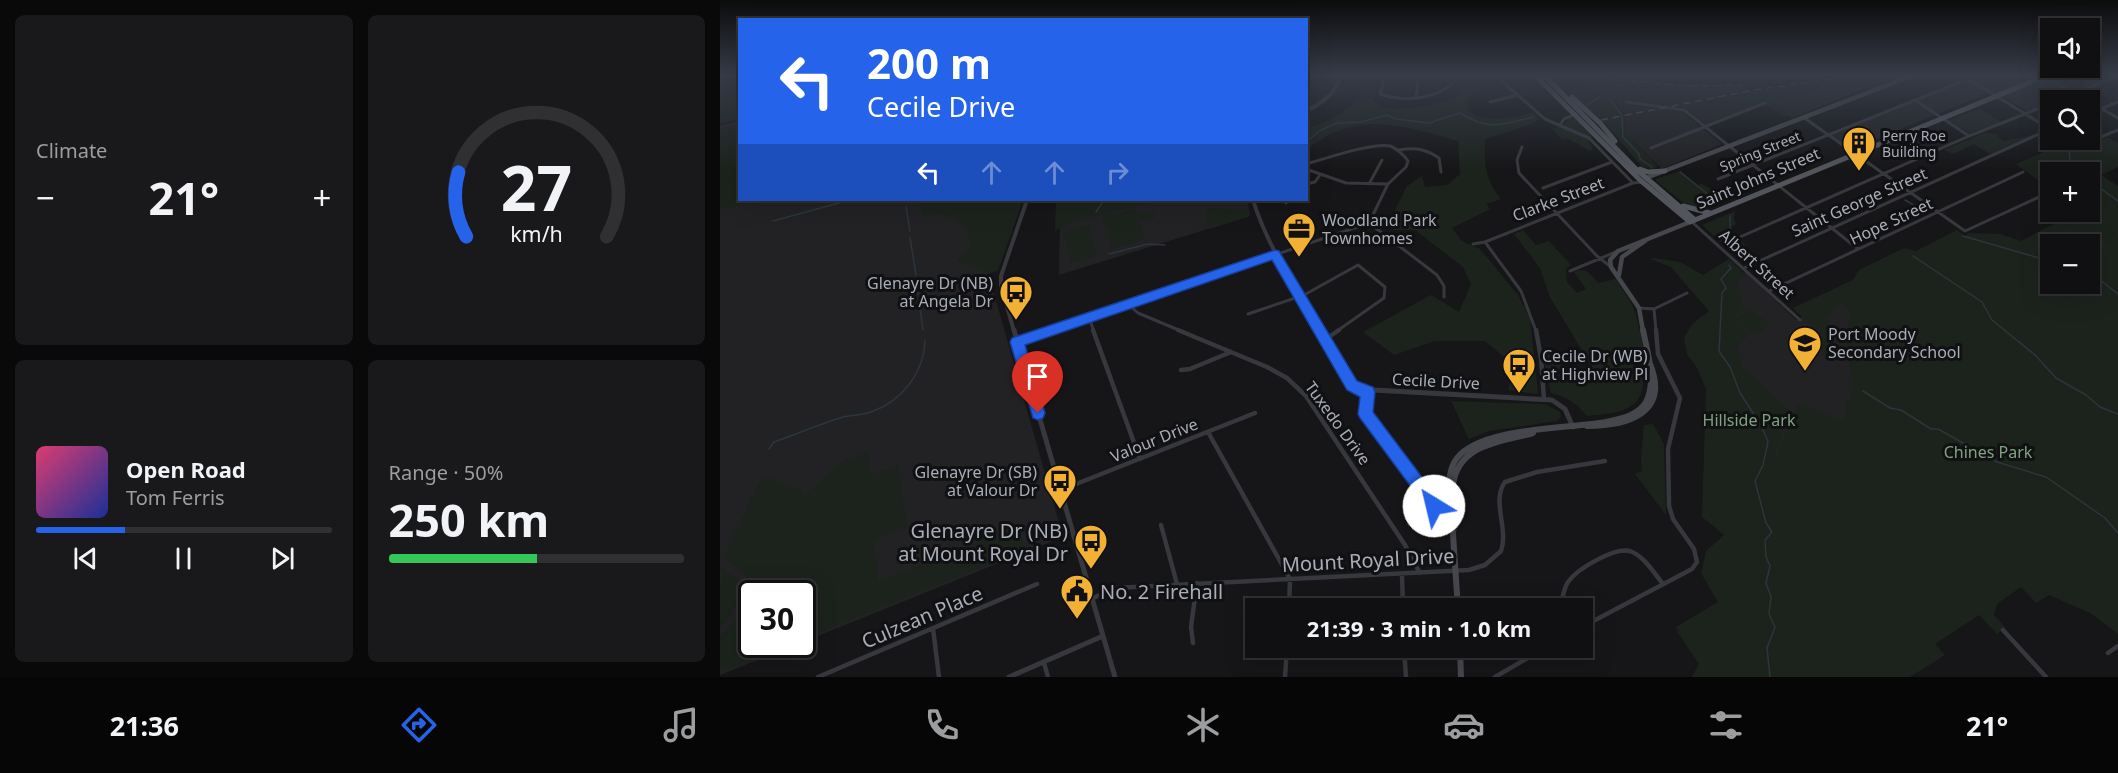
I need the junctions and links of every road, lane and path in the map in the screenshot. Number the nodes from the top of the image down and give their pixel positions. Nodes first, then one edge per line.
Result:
1 (1531, 107) edge
2 (1572, 107) edge
3 (1573, 107) edge
4 (1582, 107) edge
5 (1659, 107) edge
6 (1756, 107) edge
7 (1831, 107) edge
8 (1896, 107) edge
9 (1926, 107) edge
10 (1968, 107) edge
11 (2013, 107) edge
12 (2107, 107) edge
13 (2040, 108) edge
14 (2101, 109) joint
15 (1579, 113) junction
16 (2025, 114) junction
17 (1803, 117) junction
18 (1941, 117) junction
19 (2118, 118) edge
20 (2040, 123) edge
21 (1560, 125) junction
22 (1706, 127) junction
23 (2118, 130) edge
24 (1828, 134) junction
25 (2040, 134) edge
26 (1969, 136) junction
27 (2100, 137) edge
28 (1729, 146) junction
29 (1522, 147) dead end
30 (1651, 148) dead end
31 (1399, 150) junction
32 (1854, 153) junction
33 (1623, 154) junction
34 (1382, 159) dead end
35 (1612, 162) junction
36 (1308, 163) edge
37 (1632, 164) junction
38 (1753, 165) junction
39 (1308, 170) edge
40 (1665, 171) junction
41 (1441, 172) dead end
42 (2023, 172) dead end
43 (1883, 174) junction
44 (1320, 175) junction
45 (1642, 179) junction
46 (1718, 179) dead end
47 (1633, 183) junction
48 (1308, 184) edge
49 (1369, 184) junction
50 (1388, 184) junction
51 (1778, 185) junction
52 (1544, 188) dead end
53 (1909, 193) junction
54 (2040, 197) edge
55 (1027, 201) edge
56 (1253, 201) edge
57 (1679, 204) junction
58 (1806, 208) junction
59 (1556, 213) junction
60 (1711, 213) junction
61 (1936, 213) junction
62 (1694, 222) junction
63 (1369, 223) junction
64 (1832, 228) junction
65 (1965, 231) joint
66 (1740, 237) dead end
67 (1646, 240) junction
68 (1485, 242) junction
69 (1473, 244) dead end
70 (1858, 249) junction
71 (1618, 251) junction
72 (1275, 254) junction
73 (1599, 258) junction
74 (1611, 267) junction
75 (1744, 268) junction
76 (1570, 271) dead end
77 (1620, 277) junction
78 (1769, 291) junction
79 (1687, 293) dead end
80 (1300, 296) junction
81 (1444, 297) dead end
82 (1129, 305) junction
83 (1640, 308) junction
84 (1654, 309) junction
85 (1248, 314) dead end
86 (1089, 318) junction
87 (1800, 320) dead end
88 (1325, 340) junction
89 (1017, 342) junction
90 (1232, 352) junction
91 (1649, 362) joint
92 (1181, 370) dead end
93 (1368, 392) junction
94 (1544, 399) junction
95 (1255, 413) dead end
96 (1573, 427) junction
97 (1208, 432) junction
98 (1140, 459) junction
99 (1605, 461) dead end
100 (1061, 490) junction
101 (1434, 506) dead end
102 (1161, 525) dead end
103 (1456, 571) junction
104 (1420, 573) junction
105 (1402, 574) junction
106 (1290, 579) junction
107 (1197, 583) junction
108 (1037, 584) dead end
109 (1177, 584) junction
110 (1663, 584) junction
111 (1093, 598) junction
112 (1289, 598) edge
113 (1403, 598) edge
114 (1457, 598) edge
115 (1563, 598) edge
116 (1593, 621) edge
117 (933, 628) junction
118 (2003, 630) dead end
119 (1103, 636) junction
120 (1193, 643) dead end
121 (2118, 646) edge
122 (2108, 653) dead end
123 (1286, 658) edge
124 (1405, 658) edge
125 (1460, 658) edge
126 (1528, 658) edge
127 (1044, 663) junction
128 (2043, 676) edge
129 (818, 677) edge
130 (939, 677) edge
131 (1009, 677) edge
132 (1048, 677) edge
133 (1115, 677) edge
134 (1285, 677) edge
135 (1406, 677) edge
136 (1461, 677) edge
137 (1495, 677) edge

1 - 21 street
2 - 15 main road
3 - 15 main road
4 - 33 main road
5 - 22 street
6 - 22 street
7 - 17 main road, Clarke Street
8 - 24 street, Spring Street
9 - 18 street
10 - 18 main road, Saint Johns Street
11 - 16 street
12 - 14 street
13 - 16 street
14 - 19 street
15 - 21 street
15 - 33 main road
15 - 45 main road
16 - 20 street
16 - 26 street
17 - 24 street
17 - 28 main road, Clarke Street
18 - 26 street
18 - 32 main road, Saint Johns Street
21 - 35 street
22 - 28 street
22 - 30 street
23 - 27 street
24 - 32 street
24 - 38 street, Spring Street
25 - 53 street, Saint George Street
26 - 43 street
28 - 38 street
28 - 40 main road, Clarke Street
29 - 59 street
31 - 36 street
31 - 41 street
31 - 50 street
32 - 43 street
32 - 51 main road, Saint Johns Street
33 - 37 main road
34 - 49 street
35 - 47 street
35 - 52 street
37 - 40 main road
37 - 45 main road
38 - 46 street, Spring Street
38 - 51 street
39 - 44 street
40 - 45 main road, Clarke Street
42 - 61 street, Hope Street
43 - 53 street
43 - 58 street
44 - 48 street
44 - 49 street
45 - 47 street, Clarke Street
45 - 57 main road
45 - 62 main road
47 - 59 street, Clarke Street
49 - 50 street
50 - 63 street
51 - 58 street
51 - 60 main road, Saint Johns Street
53 - 61 street
53 - 64 street, Saint George Street
54 - 65 street
55 - 89 street
56 - 72 street, Cecile Drive
57 - 60 main road
57 - 62 main road
58 - 64 street
58 - 66 street
59 - 68 street, Clarke Street
59 - 73 street
60 - 62 main road, Saint Johns Street
61 - 65 street
61 - 70 street, Hope Street
62 - 67 main road, Saint Johns Street
62 - 75 street, Albert Street
63 - 72 street
63 - 81 street
64 - 70 street
64 - 75 street, Saint George Street
67 - 71 main road, Saint Johns Street
67 - 77 main road, Saint Johns Street
68 - 69 street, Clarke Street
68 - 94 street
70 - 78 street, Hope Street
71 - 73 street, Saint Johns Street
71 - 74 main road
72 - 80 street, Cecile Drive
72 - 82 street
73 - 74 street
73 - 76 street, Saint Johns Street
74 - 77 main road
75 - 78 street, Albert Street
77 - 83 main road
78 - 87 street, Albert Street
79 - 84 street
80 - 85 street
80 - 88 street, Cecile Drive
80 - 88 street
82 - 86 street
82 - 90 street, Tuxedo Drive
83 - 84 street
83 - 91 main road
84 - 110 street
86 - 89 street
86 - 98 street
88 - 93 street, Cecile Drive
89 - 100 street
90 - 92 street
90 - 104 street, Tuxedo Drive
91 - 96 main road
93 - 94 street, Cecile Drive
93 - 101 street
94 - 96 street
95 - 97 street, Valour Drive
96 - 103 main road
97 - 98 street, Valour Drive
97 - 106 street
98 - 100 street, Valour Drive
99 - 103 street, Mount Royal Drive
100 - 111 street
102 - 109 street
103 - 104 street, Mount Royal Drive
103 - 114 main road
104 - 105 street, Mount Royal Drive
105 - 106 street, Mount Royal Drive
105 - 113 street
106 - 107 street, Mount Royal Drive
106 - 112 street
107 - 109 street, Mount Royal Drive
107 - 120 street
108 - 117 street, Culzean Place
109 - 111 street, Mount Royal Drive
110 - 115 street
110 - 116 street
111 - 119 street
117 - 129 street, Culzean Place
117 - 130 street
118 - 128 street
119 - 127 street
119 - 133 street
121 - 122 street
123 - 134 street
124 - 135 street
125 - 136 main road
126 - 137 street
127 - 131 street
127 - 132 street

